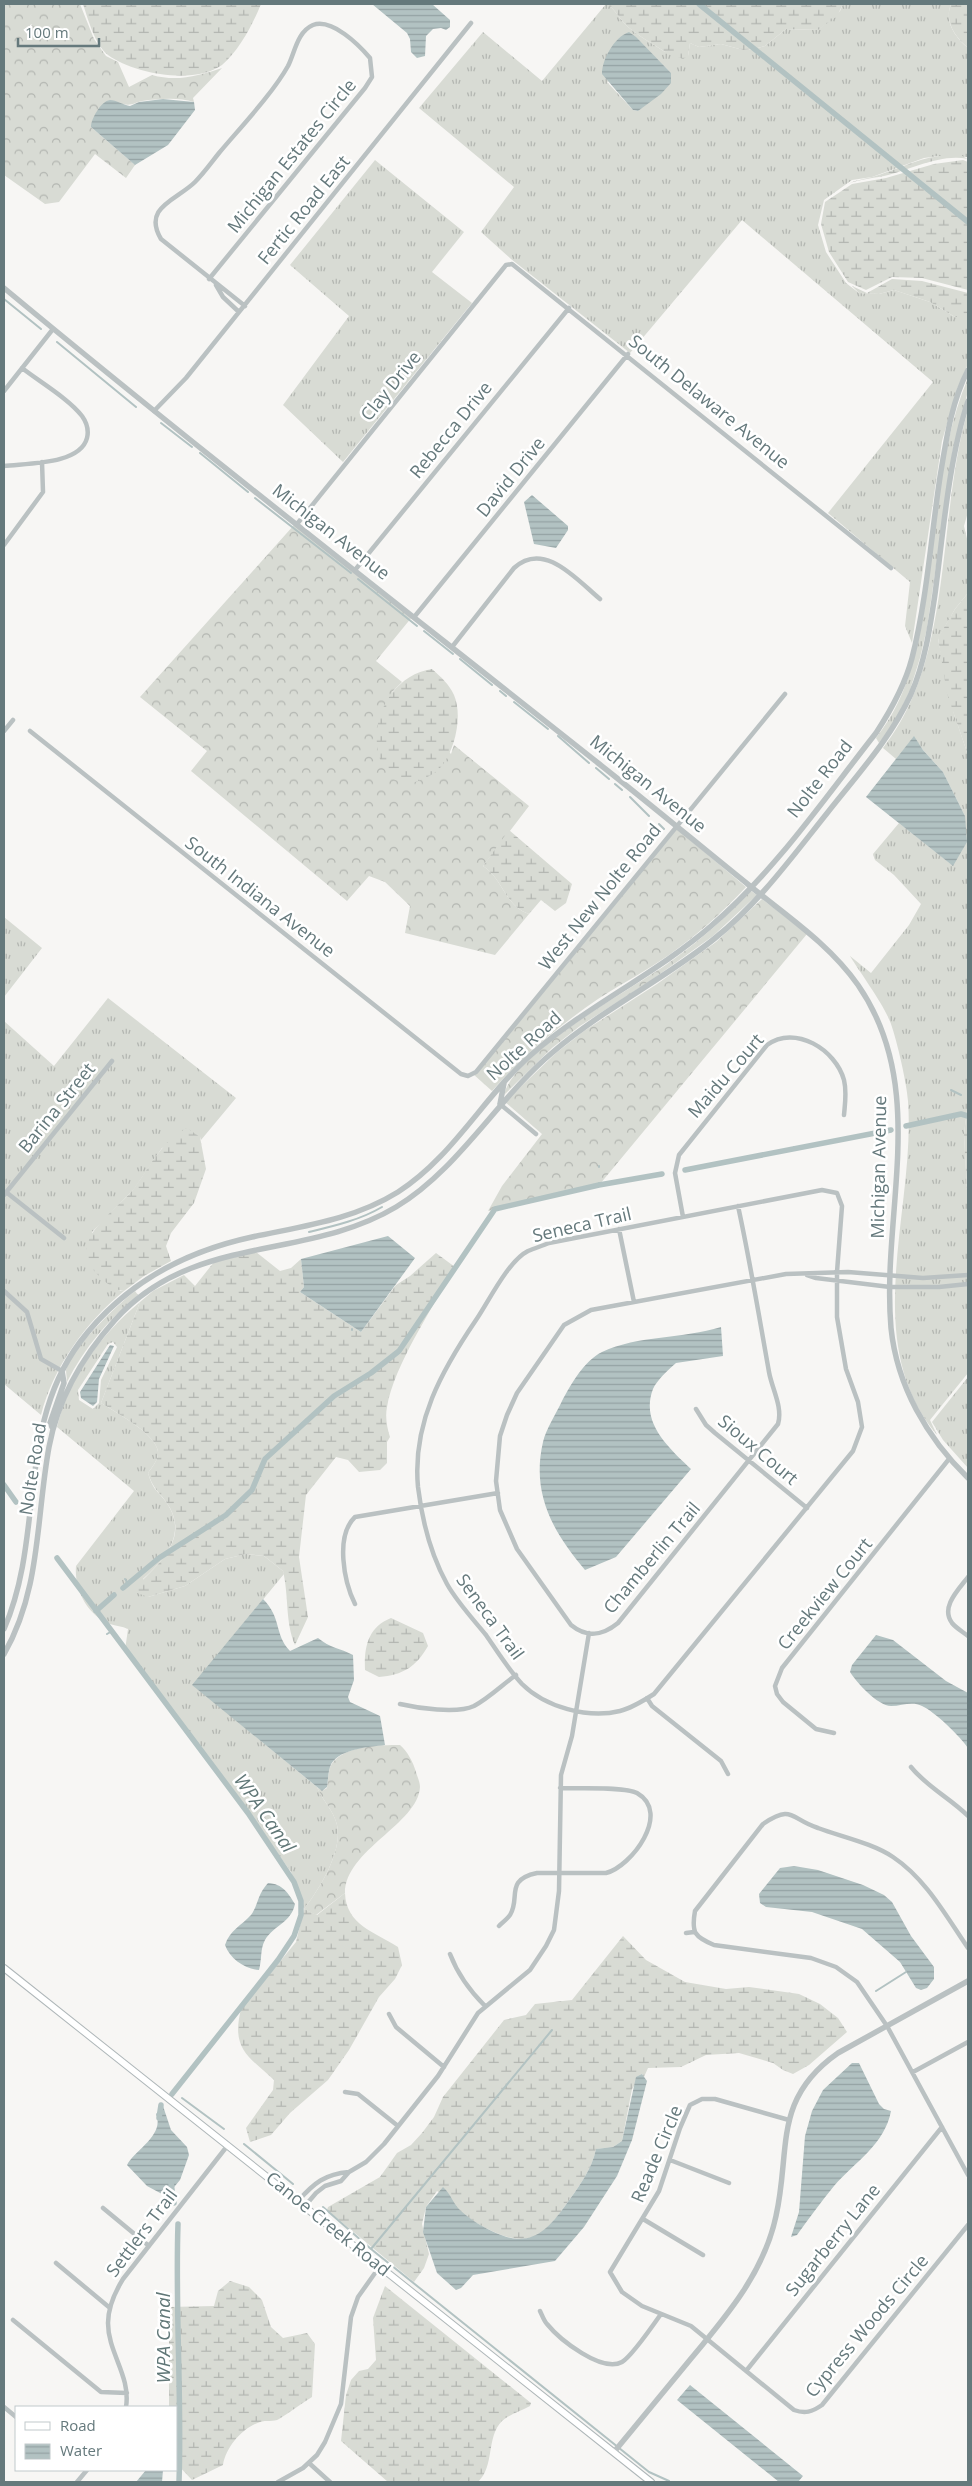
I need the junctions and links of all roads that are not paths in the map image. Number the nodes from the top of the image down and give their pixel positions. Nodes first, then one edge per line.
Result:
1 (471, 23) dead end
2 (506, 265) joint
3 (209, 279) junction
4 (215, 284) junction
5 (4, 288) edge
6 (245, 306) junction
7 (569, 308) junction
8 (239, 312) junction
9 (53, 329) junction
10 (628, 354) junction
11 (22, 368) junction
12 (968, 370) edge
13 (4, 391) edge
14 (968, 401) edge
15 (154, 411) junction
16 (42, 462) junction
17 (4, 466) edge
18 (297, 524) junction
19 (4, 545) edge
20 (891, 568) dead end
21 (355, 570) junction
22 (600, 598) dead end
23 (415, 616) junction
24 (452, 647) junction
25 (784, 694) dead end
26 (13, 720) dead end
27 (4, 731) edge
28 (30, 731) dead end
29 (676, 825) junction
30 (751, 887) junction
31 (761, 896) junction
32 (112, 1062) dead end
33 (476, 1072) joint
34 (506, 1079) junction
35 (500, 1104) junction
36 (844, 1115) dead end
37 (536, 1134) dead end
38 (5, 1193) edge
39 (738, 1206) junction
40 (684, 1217) junction
41 (619, 1229) junction
42 (64, 1238) dead end
43 (837, 1272) junction
44 (806, 1274) junction
45 (890, 1275) junction
46 (968, 1275) edge
47 (754, 1279) junction
48 (836, 1280) junction
49 (968, 1284) edge
50 (890, 1286) junction
51 (4, 1291) edge
52 (634, 1302) junction
53 (62, 1371) junction
54 (696, 1409) dead end
55 (53, 1429) junction
56 (949, 1459) junction
57 (749, 1461) junction
58 (968, 1478) edge
59 (498, 1493) junction
60 (421, 1505) junction
61 (807, 1508) junction
62 (28, 1525) junction
63 (39, 1538) junction
64 (26, 1549) junction
65 (35, 1564) junction
66 (968, 1577) edge
67 (355, 1604) dead end
68 (4, 1629) edge
69 (589, 1634) junction
70 (968, 1636) edge
71 (4, 1654) edge
72 (516, 1676) junction
73 (648, 1698) junction
74 (400, 1704) dead end
75 (576, 1711) junction
76 (834, 1732) dead end
77 (911, 1767) dead end
78 (728, 1774) dead end
79 (560, 1788) junction
80 (968, 1816) edge
81 (559, 1872) junction
82 (499, 1926) dead end
83 (694, 1932) junction
84 (686, 1933) dead end
85 (968, 1948) edge
86 (450, 1954) dead end
87 (4, 1968) edge
88 (968, 1981) edge
89 (486, 2006) junction
90 (389, 2014) dead end
91 (886, 2026) junction
92 (968, 2042) edge
93 (444, 2067) junction
94 (913, 2072) junction
95 (345, 2092) dead end
96 (789, 2120) junction
97 (398, 2126) junction
98 (942, 2127) junction
99 (228, 2145) junction
100 (670, 2160) junction
101 (349, 2172) junction
102 (968, 2175) edge
103 (729, 2183) dead end
104 (298, 2201) junction
105 (305, 2206) junction
106 (103, 2208) dead end
107 (643, 2220) junction
108 (968, 2225) edge
109 (149, 2246) junction
110 (703, 2255) dead end
111 (56, 2264) dead end
112 (380, 2266) junction
113 (110, 2308) junction
114 (540, 2310) dead end
115 (661, 2314) junction
116 (13, 2320) dead end
117 (708, 2339) junction
118 (746, 2371) junction
119 (127, 2393) junction
120 (126, 2406) edge
121 (4, 2407) edge
122 (15, 2416) edge
123 (614, 2452) junction
124 (309, 2463) junction
125 (84, 2471) edge
126 (77, 2482) edge
127 (278, 2482) edge
128 (330, 2482) edge
129 (651, 2482) edge

1 - 6 street, Fertic Road East
2 - 7 street, South Delaware Avenue
2 - 18 street, Clay Drive
3 - 3 street, Michigan Estates Circle
3 - 4 street, Michigan Estates Circle
4 - 6 street, Michigan Estates Circle
4 - 8 street, Michigan Estates Circle
5 - 9 street, Michigan Avenue
6 - 8 street, Fertic Road East
7 - 10 street, South Delaware Avenue
7 - 21 street, Rebecca Drive
8 - 15 street, Fertic Road East
9 - 11 street
9 - 15 street, Michigan Avenue
10 - 20 street, South Delaware Avenue
10 - 23 street, David Drive
11 - 13 street
11 - 16 street
12 - 30 street, Nolte Road
14 - 31 street, Nolte Road
15 - 18 street, Michigan Avenue
16 - 17 street
16 - 19 street
18 - 21 street, Michigan Avenue
21 - 23 street, Michigan Avenue
22 - 24 street
23 - 24 street, Michigan Avenue
24 - 29 street, Michigan Avenue
25 - 29 street, West New Nolte Road
26 - 27 street
28 - 33 street, South Indiana Avenue
29 - 30 street, Michigan Avenue
29 - 33 street, West New Nolte Road
30 - 31 street, Michigan Avenue
30 - 34 street, Nolte Road
31 - 35 street, Nolte Road
31 - 45 street, Michigan Avenue
32 - 38 street, Barina Street
34 - 35 street
34 - 53 street, Nolte Road
35 - 37 street
35 - 55 street, Nolte Road
36 - 40 street, Maidu Court
38 - 42 street
39 - 40 street, Seneca Trail
39 - 43 street, Seneca Trail
39 - 47 street, Chamberlin Trail
40 - 41 street, Seneca Trail
41 - 52 street
41 - 60 street, Seneca Trail
43 - 44 street
43 - 45 street
43 - 48 street, Seneca Trail
44 - 47 street
44 - 48 street
45 - 46 street
45 - 50 street, Michigan Avenue
47 - 52 street
47 - 57 street, Chamberlin Trail
48 - 50 street
48 - 61 street, Seneca Trail
49 - 50 street
50 - 56 street, Michigan Avenue
51 - 53 street
52 - 59 street
53 - 55 street
53 - 62 street, Nolte Road
54 - 57 street, Sioux Court
55 - 63 street, Nolte Road
56 - 58 street, Michigan Avenue
56 - 76 street, Creekview Court
57 - 61 street, Sioux Court
57 - 69 street, Chamberlin Trail
59 - 60 street
59 - 69 street
60 - 67 street
60 - 72 street, Seneca Trail
61 - 73 street, Seneca Trail
62 - 63 street
62 - 64 street, Nolte Road
63 - 65 street, Nolte Road
64 - 65 street
64 - 68 street, Nolte Road
65 - 71 street, Nolte Road
66 - 70 street
69 - 75 street
72 - 74 street
72 - 75 street, Seneca Trail
73 - 75 street, Seneca Trail
73 - 78 street
75 - 79 street
77 - 80 street
79 - 81 street
79 - 81 street
81 - 82 street
81 - 89 street
83 - 84 street
83 - 85 street
83 - 91 street
86 - 89 street
87 - 99 main road, Canoe Creek Road
88 - 91 street
89 - 93 street
90 - 93 street
91 - 94 street
91 - 96 street
92 - 94 street
93 - 97 street
94 - 98 street
95 - 97 street
96 - 100 street, Reade Circle
96 - 117 street
97 - 101 street
98 - 102 street
98 - 118 street, Sugarberry Lane
99 - 104 main road, Canoe Creek Road
99 - 109 street, Settlers Trail
100 - 103 street
100 - 107 street, Reade Circle
101 - 104 street
101 - 105 street
104 - 105 main road, Canoe Creek Road
105 - 112 main road, Canoe Creek Road
106 - 109 street
107 - 110 street
107 - 115 street, Reade Circle
108 - 118 street, Cypress Woods Circle
109 - 113 street, Settlers Trail
111 - 113 street
112 - 123 main road, Canoe Creek Road
112 - 124 street
113 - 119 street, Settlers Trail
114 - 115 street
115 - 117 street, Reade Circle
116 - 119 street
117 - 118 street, Cypress Woods Circle
117 - 123 street
119 - 120 street, Settlers Trail
121 - 122 street
123 - 129 main road, Canoe Creek Road
124 - 127 street
124 - 128 street
125 - 126 street

